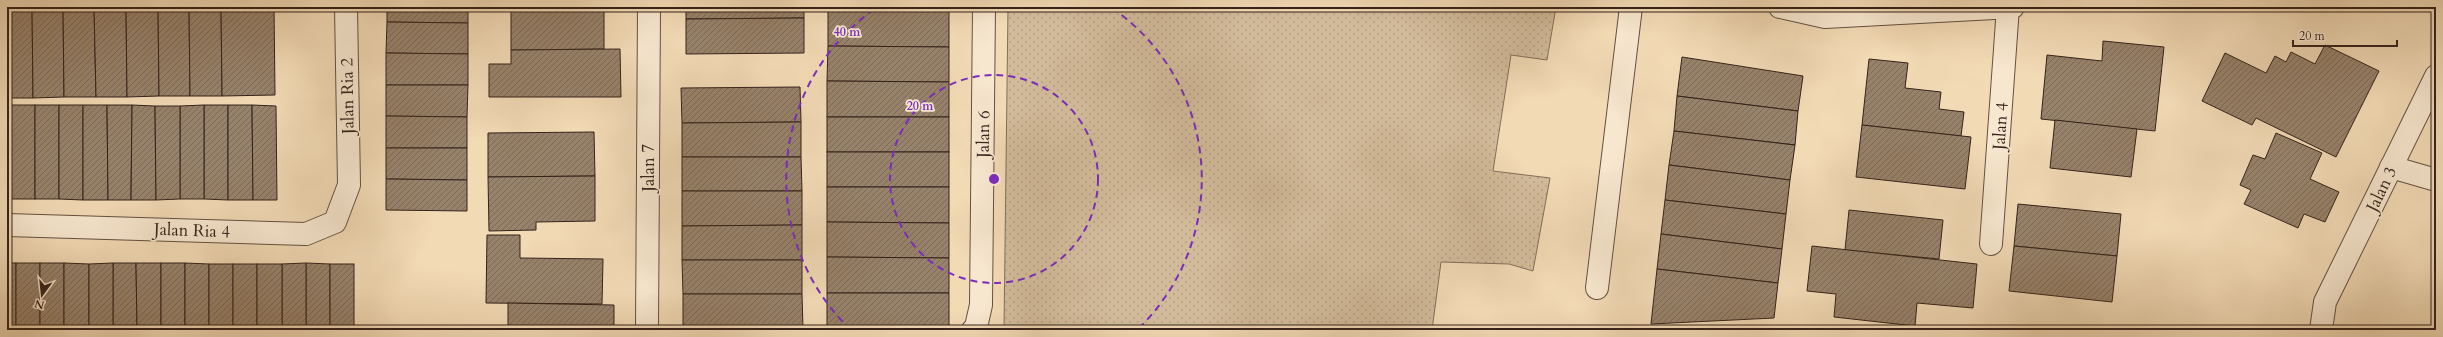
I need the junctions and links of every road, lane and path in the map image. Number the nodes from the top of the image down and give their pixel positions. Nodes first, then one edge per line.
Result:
1 (346, 7) edge
2 (649, 7) edge
3 (984, 7) edge
4 (1630, 7) edge
5 (1780, 7) edge
6 (2013, 7) edge
7 (2008, 8) edge
8 (2436, 76) edge
9 (2391, 167) junction
10 (2436, 180) edge
11 (349, 185) joint
12 (7, 225) edge
13 (1991, 244) dead end
14 (1597, 288) dead end
15 (647, 330) edge
16 (973, 330) edge
17 (2320, 330) edge

1 - 11 street, Jalan Ria 2
2 - 15 street, Jalan 7
3 - 16 street, Jalan 6
4 - 14 street
5 - 7 street
6 - 7 street
7 - 13 street, Jalan 4
8 - 9 street, Jalan 3
9 - 10 street
9 - 17 street, Jalan 3
11 - 12 street, Jalan Ria 4

